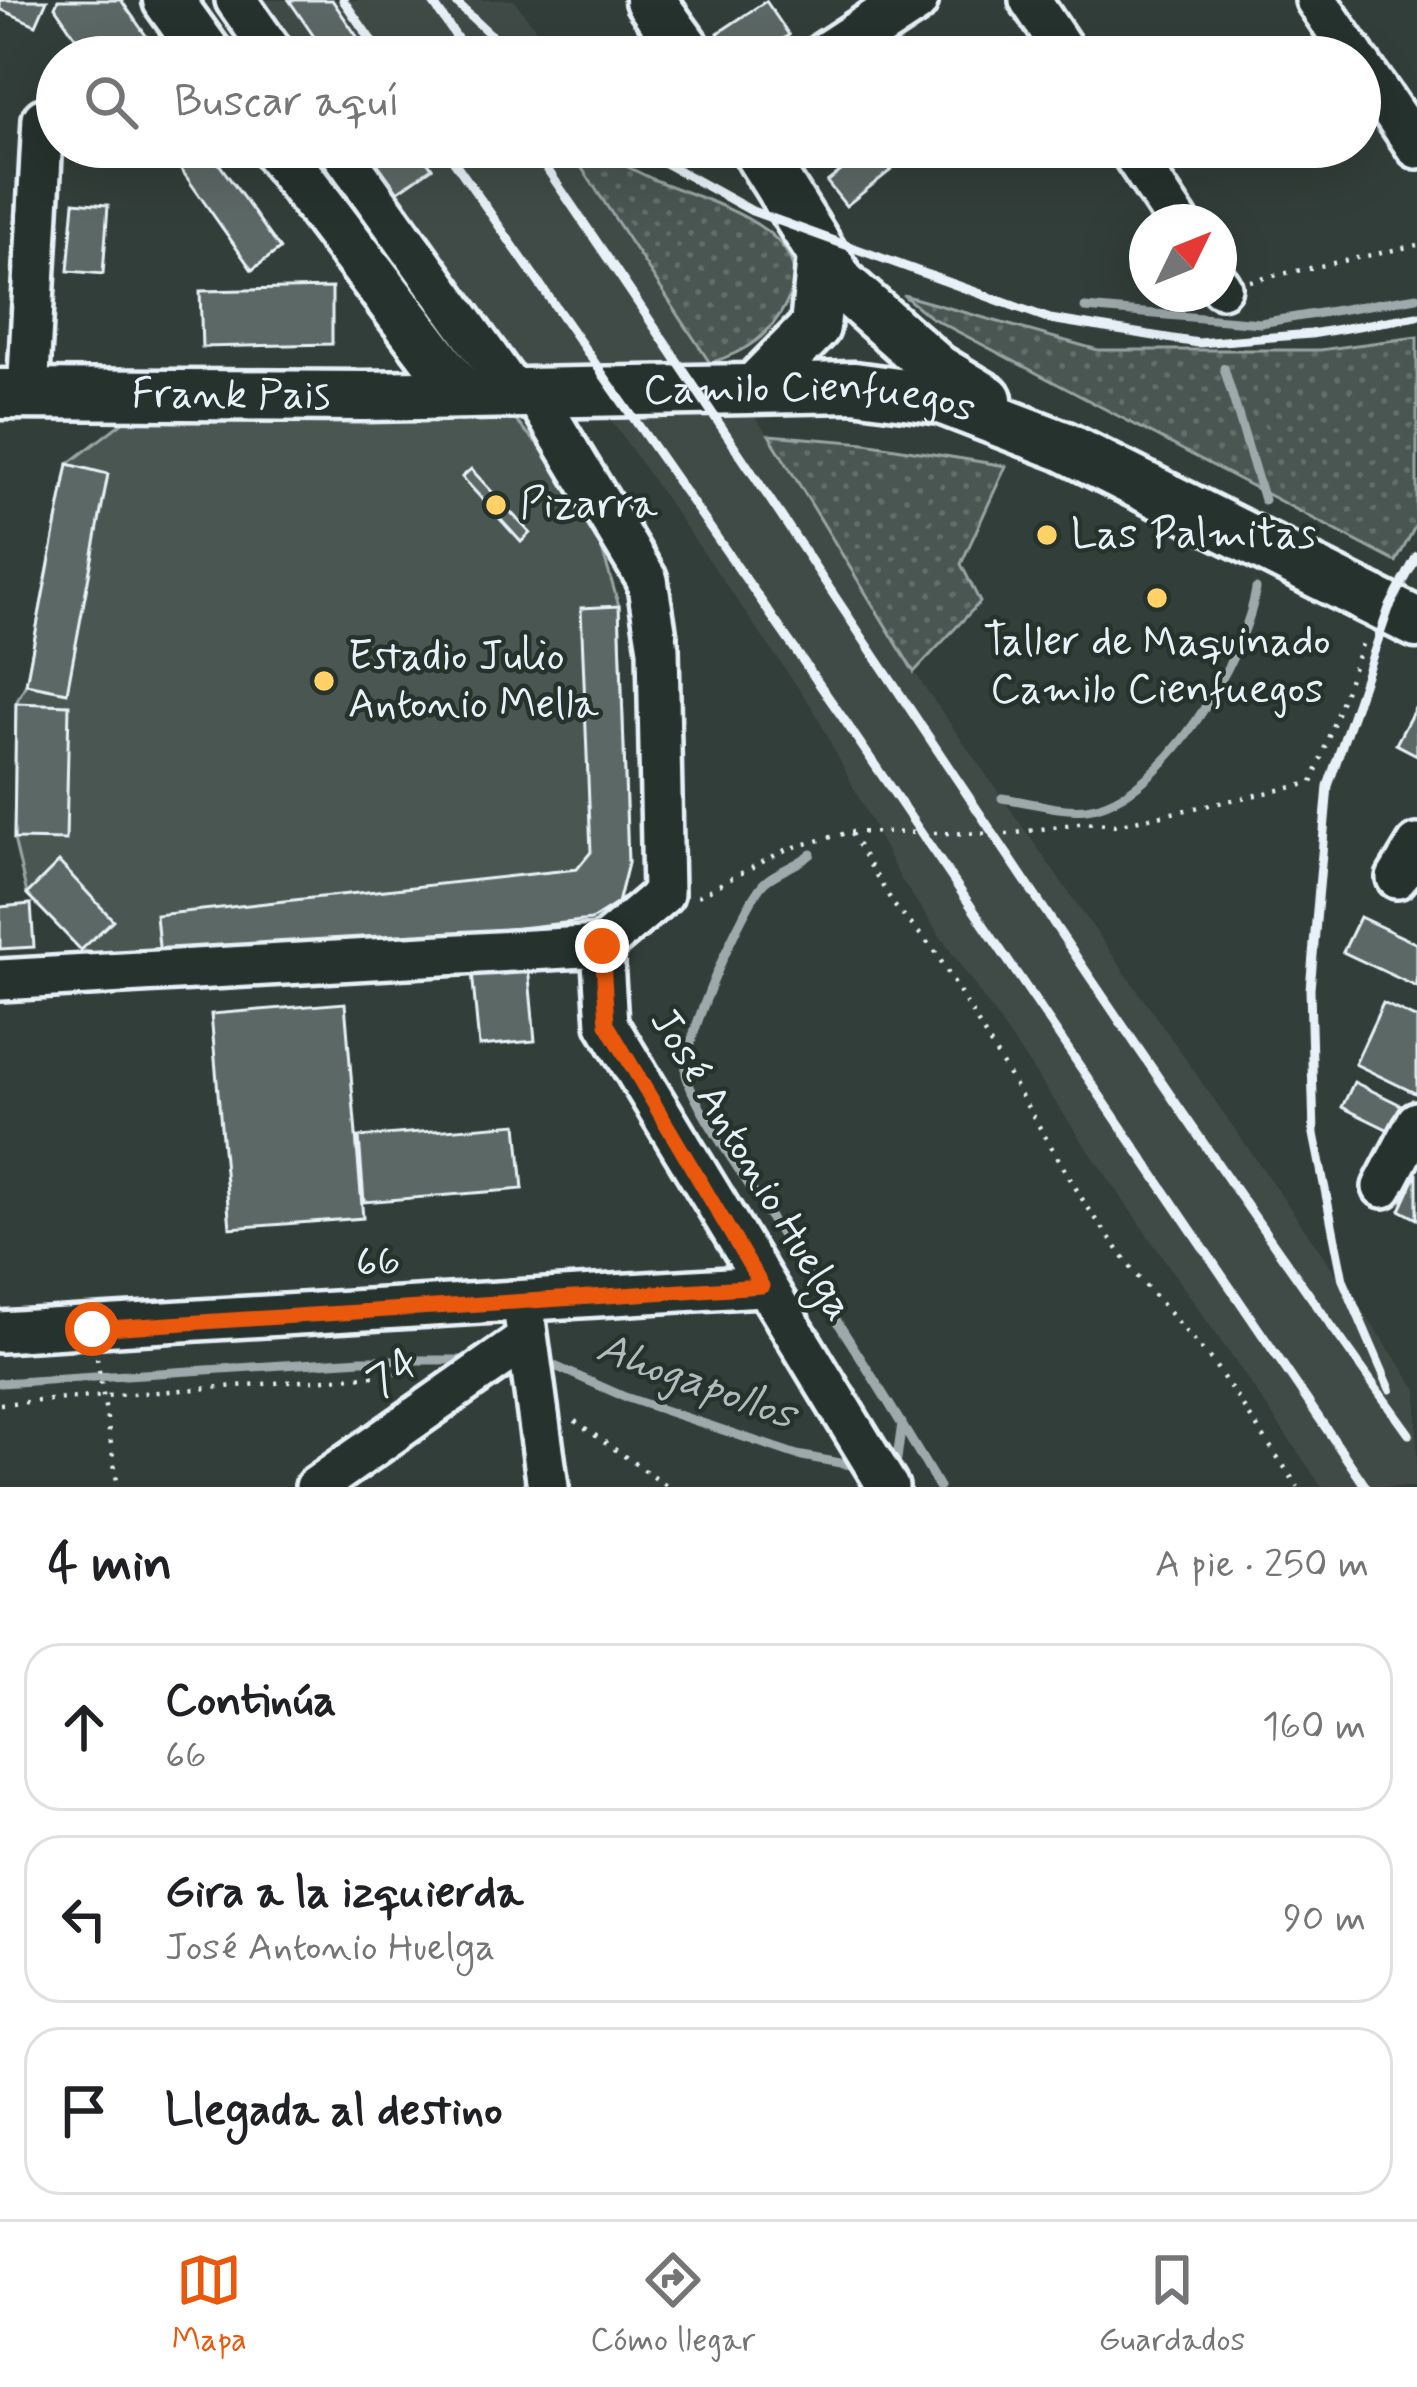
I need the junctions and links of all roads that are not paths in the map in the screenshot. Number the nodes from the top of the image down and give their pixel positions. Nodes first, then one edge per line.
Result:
1 (168, 0) edge
2 (236, 0) edge
3 (650, 0) edge
4 (914, 0) edge
5 (1030, 0) edge
6 (1316, 0) edge
7 (194, 36) edge
8 (261, 36) edge
9 (676, 36) edge
10 (858, 36) edge
11 (1054, 36) edge
12 (1341, 36) edge
13 (1381, 95) edge
14 (1417, 148) edge
15 (38, 168) edge
16 (290, 168) edge
17 (352, 168) edge
18 (767, 168) edge
19 (1142, 168) edge
20 (1166, 204) edge
21 (822, 256) junction
22 (440, 295) junction
23 (867, 311) junction
24 (418, 342) junction
25 (854, 387) junction
26 (755, 388) junction
27 (524, 393) junction
28 (14, 394) edge
29 (462, 394) junction
30 (366, 396) junction
31 (1063, 446) junction
32 (1398, 613) edge
33 (602, 946) junction
34 (0, 980) edge
35 (1417, 1122) edge
36 (1383, 1187) dead end
37 (762, 1286) junction
38 (525, 1320) junction
39 (0, 1332) edge
40 (880, 1472) edge
41 (316, 1487) edge
42 (548, 1487) edge

1 - 7 main road
2 - 8 street
3 - 9 main road
4 - 10 main road
5 - 11 street
6 - 12 street
13 - 14 street
15 - 28 street
16 - 24 main road
17 - 22 street
18 - 21 main road
19 - 20 street
21 - 23 main road
21 - 26 main road
22 - 24 street
22 - 27 street
23 - 25 main road
23 - 31 main road
24 - 29 main road
24 - 30 main road
25 - 26 main road, Camilo Cienfuegos
25 - 31 main road, Camilo Cienfuegos
26 - 27 main road, Camilo Cienfuegos
27 - 29 main road, Camilo Cienfuegos
27 - 33 street
28 - 30 main road, Frank Pais
29 - 30 main road, Frank Pais
31 - 32 main road, Camilo Cienfuegos
33 - 34 street
33 - 37 street, José Antonio Huelga
35 - 36 street
37 - 38 street, 66
37 - 40 street, José Antonio Huelga
38 - 39 street, 66
38 - 41 street, 74
38 - 42 street

